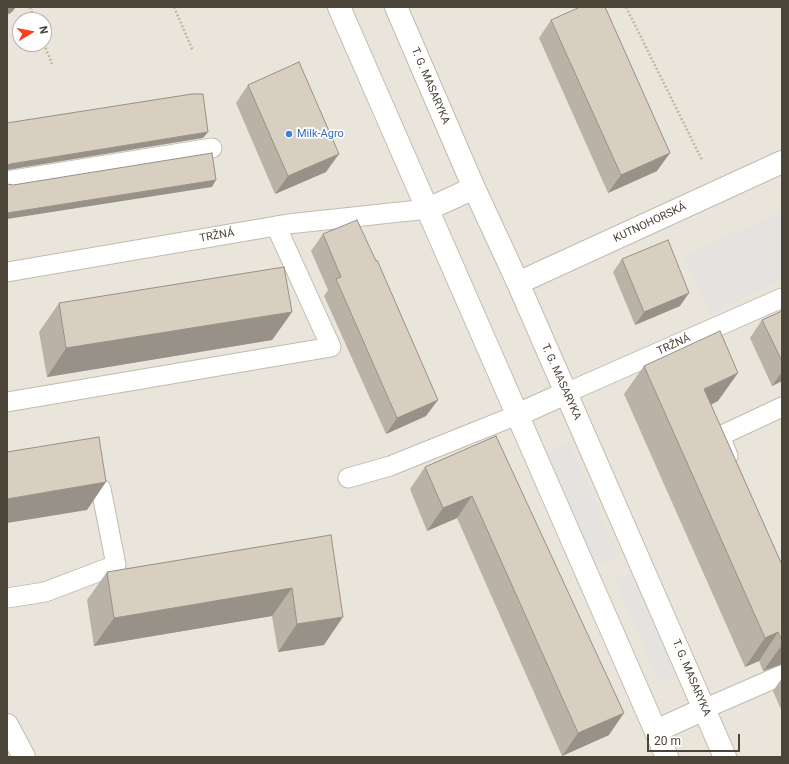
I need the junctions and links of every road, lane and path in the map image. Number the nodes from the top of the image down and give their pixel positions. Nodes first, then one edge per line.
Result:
1 (174, 7) edge
2 (339, 7) edge
3 (396, 7) edge
4 (626, 7) edge
5 (193, 51) dead end
6 (47, 52) edge
7 (52, 64) dead end
8 (212, 148) dead end
9 (702, 160) dead end
10 (782, 162) edge
11 (7, 181) edge
12 (474, 188) junction
13 (428, 209) junction
14 (276, 226) junction
15 (7, 272) edge
16 (518, 283) junction
17 (782, 298) edge
18 (566, 393) junction
19 (7, 402) edge
20 (782, 407) edge
21 (517, 415) junction
22 (735, 472) edge
23 (348, 478) dead end
24 (101, 489) edge
25 (7, 598) edge
26 (782, 675) edge
27 (704, 709) junction
28 (7, 725) edge
29 (656, 731) junction
30 (24, 757) edge
31 (667, 757) edge
32 (725, 757) edge

1 - 5 path
2 - 13 street
3 - 12 street, T. G. MASARYKA
4 - 9 path
6 - 7 path
8 - 11 lane
10 - 16 street, KUTNOHORSKÁ
12 - 13 street
12 - 16 street, T. G. MASARYKA
13 - 14 lane, TRŽNÁ
13 - 21 street
14 - 15 lane, TRŽNÁ
14 - 19 lane
16 - 18 street, T. G. MASARYKA
17 - 18 lane, TRŽNÁ
18 - 21 street
18 - 27 street, T. G. MASARYKA
20 - 22 lane
21 - 23 lane
21 - 29 street
24 - 25 lane
26 - 27 lane
27 - 29 street
27 - 32 street, T. G. MASARYKA
28 - 30 street
29 - 31 street

